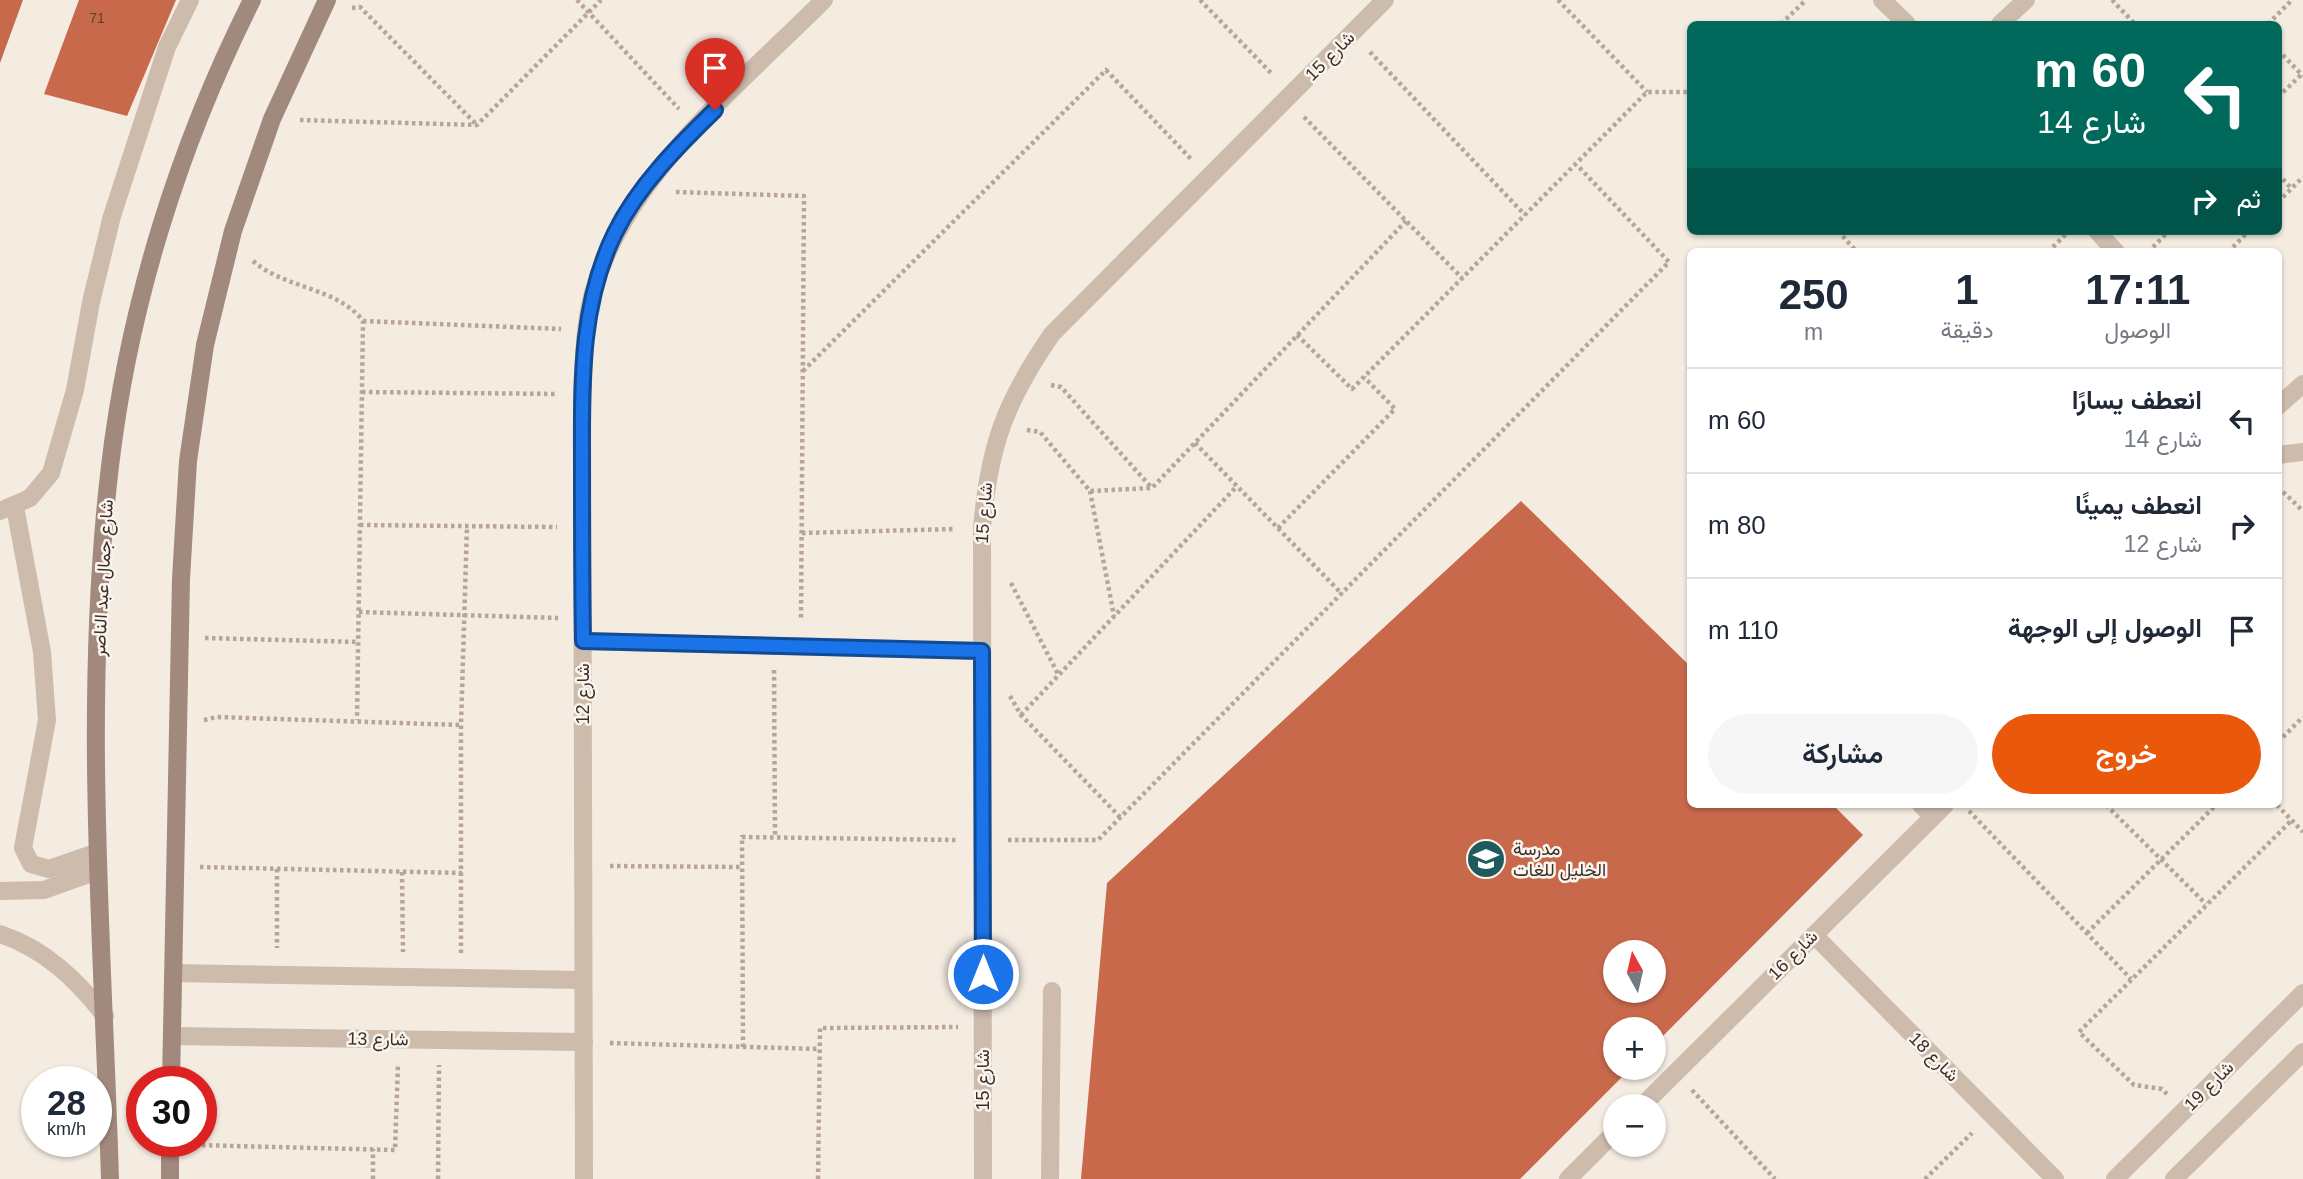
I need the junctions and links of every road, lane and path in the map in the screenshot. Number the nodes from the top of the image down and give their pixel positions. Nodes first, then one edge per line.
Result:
1 (190, 0) edge
2 (252, 0) edge
3 (577, 0) edge
4 (601, 0) edge
5 (824, 0) edge
6 (1200, 0) edge
7 (1385, 0) edge
8 (1558, 0) edge
9 (1805, 0) edge
10 (1882, 0) edge
11 (2026, 0) edge
12 (2112, 0) edge
13 (2292, 0) edge
14 (323, 6) edge
15 (588, 12) junction
16 (1784, 21) edge
17 (1904, 21) edge
18 (2003, 21) edge
19 (2132, 21) edge
20 (2270, 21) edge
21 (1352, 33) junction
22 (2282, 54) edge
23 (2302, 74) edge
24 (1647, 92) junction
25 (1687, 92) edge
26 (2282, 93) edge
27 (1289, 97) junction
28 (272, 119) junction
29 (477, 125) junction
30 (696, 128) junction
31 (1577, 165) junction
32 (1209, 177) junction
33 (2303, 177) edge
34 (2282, 178) edge
35 (2291, 188) dead end
36 (640, 191) junction
37 (2282, 198) edge
38 (1525, 215) junction
39 (1406, 221) junction
40 (233, 231) junction
41 (1842, 235) edge
42 (2065, 235) edge
43 (2101, 235) edge
44 (2165, 235) edge
45 (2245, 235) edge
46 (1853, 248) edge
47 (2052, 248) edge
48 (2112, 248) edge
49 (2152, 248) edge
50 (2232, 248) edge
51 (1462, 278) junction
52 (363, 321) junction
53 (586, 330) junction
54 (1297, 335) junction
55 (803, 371) junction
56 (1364, 377) junction
57 (1022, 378) junction
58 (2303, 384) edge
59 (362, 392) junction
60 (582, 394) junction
61 (2282, 402) edge
62 (1000, 425) junction
63 (1195, 443) junction
64 (2303, 452) edge
65 (2282, 455) edge
66 (1237, 486) junction
67 (1152, 488) junction
68 (1090, 491) junction
69 (2282, 492) edge
70 (7, 509) edge
71 (2303, 511) edge
72 (360, 525) junction
73 (467, 526) junction
74 (583, 527) junction
75 (982, 528) junction
76 (1278, 528) junction
77 (802, 533) junction
78 (1007, 577) dead end
79 (1342, 594) junction
80 (359, 612) junction
81 (463, 615) junction
82 (1115, 616) junction
83 (583, 619) junction
84 (180, 638) junction
85 (583, 641) junction
86 (359, 642) junction
87 (773, 646) junction
88 (801, 647) junction
89 (982, 651) junction
90 (1059, 676) junction
91 (1008, 694) dead end
92 (1021, 715) junction
93 (2303, 718) edge
94 (357, 720) junction
95 (461, 725) junction
96 (180, 734) junction
97 (2282, 738) edge
98 (1966, 808) edge
99 (2109, 808) edge
100 (2213, 808) edge
101 (2280, 808) edge
102 (1933, 809) edge
103 (1120, 817) junction
104 (2292, 820) junction
105 (2303, 832) edge
106 (775, 837) junction
107 (982, 840) junction
108 (2161, 860) junction
109 (96, 862) junction
110 (177, 866) junction
111 (583, 866) junction
112 (742, 867) junction
113 (277, 869) junction
114 (402, 872) junction
115 (462, 873) junction
116 (0, 891) edge
117 (2206, 904) junction
118 (2087, 933) junction
119 (0, 934) edge
120 (1814, 935) junction
121 (173, 973) junction
122 (277, 975) junction
123 (403, 977) junction
124 (461, 978) junction
125 (2131, 979) junction
126 (583, 980) junction
127 (1052, 991) dead end
128 (2303, 993) edge
129 (105, 1016) junction
130 (983, 1027) junction
131 (172, 1035) junction
132 (399, 1039) junction
133 (440, 1040) junction
134 (584, 1042) junction
135 (743, 1047) junction
136 (819, 1049) junction
137 (2303, 1052) edge
138 (171, 1066) edge
139 (1676, 1072) junction
140 (1654, 1094) edge
141 (2184, 1111) junction
142 (1991, 1114) junction
143 (217, 1144) edge
144 (1603, 1144) edge
145 (373, 1149) junction
146 (170, 1157) edge
147 (110, 1179) edge
148 (170, 1179) edge
149 (373, 1179) edge
150 (438, 1179) edge
151 (584, 1179) edge
152 (818, 1179) edge
153 (983, 1179) edge
154 (1051, 1179) edge
155 (1568, 1179) edge
156 (1775, 1179) edge
157 (1925, 1179) edge
158 (2055, 1179) edge
159 (2115, 1179) edge
160 (2174, 1179) edge

1 - 70 street
2 - 109 main road, شارع جمال عبد الناصر
3 - 15 path
4 - 15 path
5 - 30 street, شارع 12
6 - 27 path
7 - 21 street, شارع 15
8 - 24 path
9 - 16 path
10 - 17 street
11 - 18 street
12 - 19 path
13 - 20 path
14 - 28 main road
14 - 29 path
15 - 29 path
15 - 30 path
21 - 27 street, شارع 15
21 - 38 path
22 - 23 path
23 - 26 path
24 - 25 path
24 - 31 path
27 - 32 street, شارع 15
27 - 39 path
28 - 29 path
28 - 40 main road
30 - 36 street, شارع 12
31 - 38 path
31 - 79 path
32 - 55 path
32 - 57 street, شارع 15
33 - 37 path
34 - 35 path
36 - 53 street, شارع 12
36 - 55 path
38 - 51 path
39 - 51 path
39 - 54 path
40 - 52 path
40 - 84 main road
41 - 46 path
42 - 47 path
43 - 48 street
44 - 49 path
45 - 50 path
51 - 56 path
52 - 53 path
52 - 59 path
53 - 60 street, شارع 12
54 - 56 path
54 - 63 path
55 - 77 path
56 - 76 path
57 - 62 street, شارع 15
57 - 67 path
58 - 61 street
59 - 60 path
59 - 72 path
60 - 74 street, شارع 12
62 - 68 path
62 - 75 street, شارع 15
63 - 66 path
63 - 67 path
64 - 65 street
66 - 76 path
66 - 82 path
67 - 68 path
68 - 82 path
69 - 71 path
70 - 109 street
72 - 73 path
72 - 80 path
73 - 74 path
73 - 81 path
74 - 83 street, شارع 12
75 - 77 path
75 - 89 street, شارع 15
76 - 79 path
77 - 88 path
78 - 90 path
79 - 103 path
80 - 81 path
80 - 86 path
81 - 83 path
81 - 95 path
82 - 90 path
83 - 85 street, شارع 12
84 - 86 path
84 - 96 main road
85 - 87 street
85 - 111 street, شارع 12
86 - 94 path
87 - 88 street
87 - 106 path
88 - 89 street
89 - 107 street, شارع 15
90 - 92 path
91 - 92 path
92 - 103 path
93 - 97 path
94 - 95 path
94 - 96 path
95 - 115 path
96 - 110 main road
98 - 118 path
99 - 108 path
100 - 108 path
101 - 104 path
102 - 120 street, شارع 16
103 - 107 path
104 - 105 path
104 - 117 path
106 - 107 path
106 - 112 path
107 - 130 street, شارع 15
108 - 117 path
108 - 118 path
109 - 116 street
109 - 129 main road, شارع جمال عبد الناصر
110 - 113 path
110 - 121 main road
111 - 112 path
111 - 126 street, شارع 12
112 - 135 path
113 - 114 path
113 - 122 path
114 - 115 path
114 - 123 path
115 - 124 path
117 - 125 path
118 - 125 path
119 - 129 street
120 - 139 street, شارع 16
120 - 142 street, شارع 18
121 - 122 street
121 - 131 main road
122 - 123 street
123 - 124 street
124 - 126 street
125 - 141 path
126 - 134 street, شارع 12
127 - 154 street
128 - 141 street, شارع 19
129 - 147 main road, شارع جمال عبد الناصر
130 - 136 path
130 - 153 street, شارع 15
131 - 132 street, شارع 13
131 - 138 main road
132 - 133 street, شارع 13
132 - 145 path
133 - 134 street, شارع 13
133 - 150 path
134 - 135 path
134 - 151 street, شارع 12
135 - 136 path
136 - 152 path
137 - 160 street
139 - 140 street, شارع 16
139 - 156 path
141 - 159 street, شارع 19
142 - 157 path
142 - 158 street, شارع 18
143 - 145 path
144 - 155 street
145 - 149 path
146 - 148 main road

